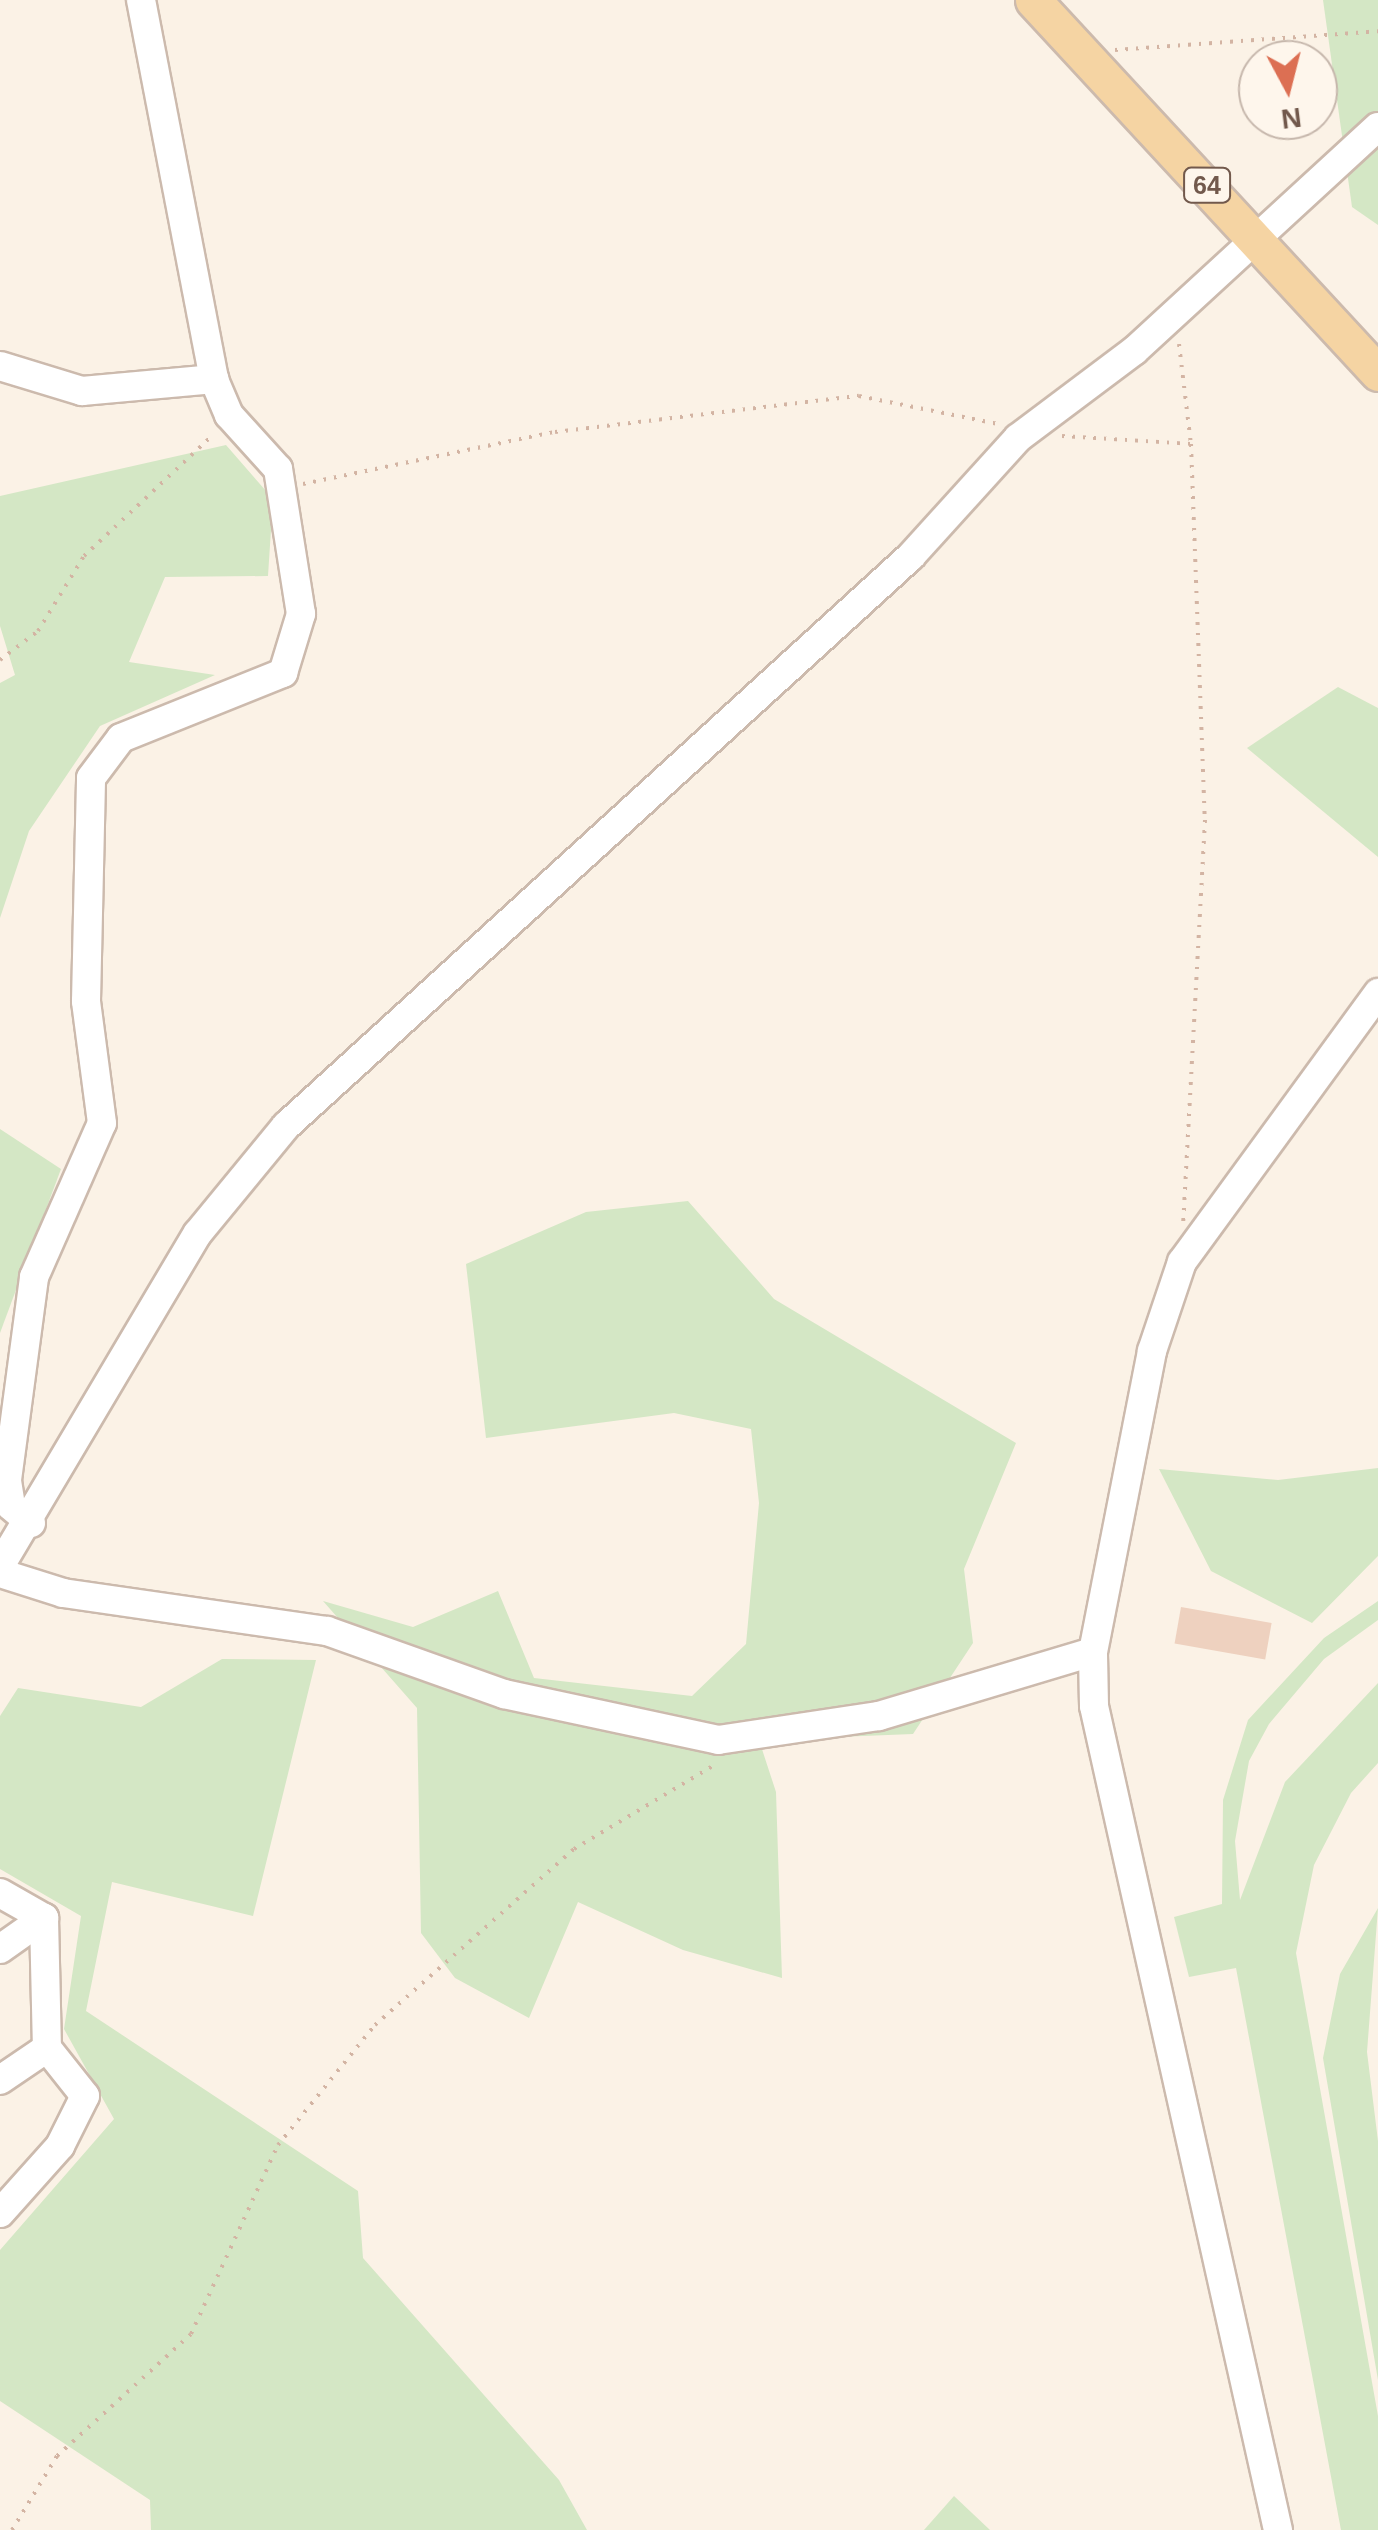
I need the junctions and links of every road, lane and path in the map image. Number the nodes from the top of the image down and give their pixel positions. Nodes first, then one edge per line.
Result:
1 (141, 0) edge
2 (1033, 0) edge
3 (1378, 31) edge
4 (1085, 52) junction
5 (1378, 128) edge
6 (1255, 238) junction
7 (1175, 312) junction
8 (0, 366) edge
9 (1378, 373) edge
10 (214, 379) junction
11 (230, 415) junction
12 (1042, 419) junction
13 (1018, 438) junction
14 (1192, 444) junction
15 (282, 482) junction
16 (0, 660) edge
17 (1378, 993) edge
18 (1182, 1262) junction
19 (31, 1523) junction
20 (0, 1570) edge
21 (1092, 1652) junction
22 (758, 1739) junction
23 (0, 1893) edge
24 (44, 1918) junction
25 (0, 1949) edge
26 (48, 2048) junction
27 (0, 2080) edge
28 (0, 2212) edge
29 (12, 2530) edge
30 (1278, 2530) edge

1 - 10 street
2 - 4 main road, 64
3 - 4 path
4 - 6 main road, 64
5 - 6 street
6 - 7 street
6 - 9 main road, 64
7 - 12 street
7 - 14 path
8 - 10 street
10 - 11 street
11 - 15 street
11 - 16 path
12 - 13 street
12 - 14 path
13 - 15 path
13 - 19 street
14 - 18 path
15 - 19 street
17 - 18 street
18 - 21 street
19 - 20 street
20 - 22 street
21 - 22 street
21 - 30 street
22 - 29 path
23 - 24 street
24 - 25 street
24 - 26 street
26 - 27 street
26 - 28 street

